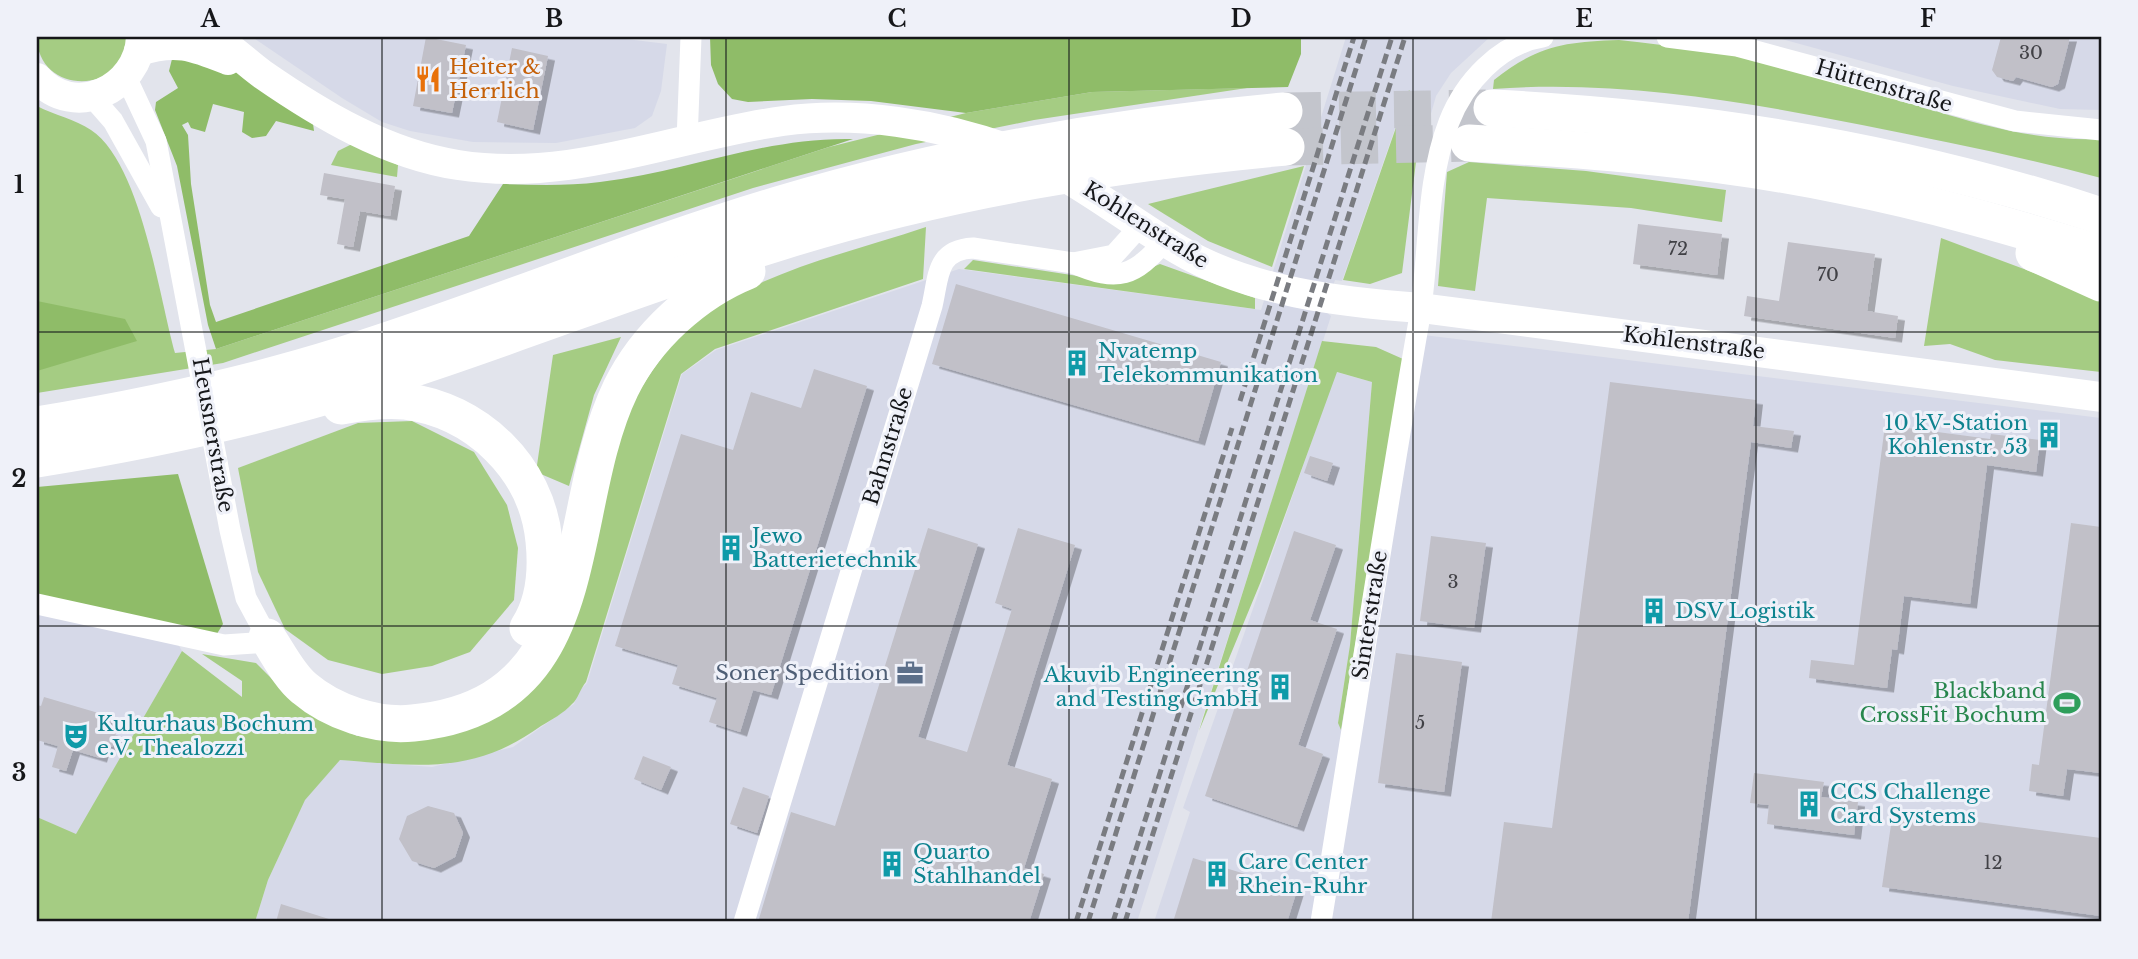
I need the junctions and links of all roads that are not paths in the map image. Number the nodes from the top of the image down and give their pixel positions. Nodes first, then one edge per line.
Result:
1 (211, 37) edge
2 (691, 37) edge
3 (1543, 37) edge
4 (1667, 37) edge
5 (135, 55) edge
6 (261, 73) junction
7 (37, 78) edge
8 (92, 97) junction
9 (1492, 108) tunnel mouth
10 (1284, 111) tunnel mouth
11 (2101, 130) edge
12 (687, 141) junction
13 (1469, 143) tunnel mouth
14 (1286, 147) tunnel mouth
15 (1874, 154) junction
16 (2101, 191) edge
17 (1925, 204) junction
18 (2101, 216) edge
19 (839, 225) junction
20 (1141, 225) junction
21 (172, 228) junction
22 (1165, 242) junction
23 (2101, 254) edge
24 (1073, 263) junction
25 (2101, 283) edge
26 (1421, 308) junction
27 (2101, 397) edge
28 (120, 411) junction
29 (37, 412) edge
30 (37, 425) edge
31 (201, 429) junction
32 (37, 459) edge
33 (37, 604) edge
34 (267, 637) junction
35 (744, 922) edge
36 (1321, 922) edge

1 - 6 street, Kohlenstraße
2 - 12 street
3 - 26 street
4 - 11 street, Hüttenstraße
5 - 6 street, Kohlenstraße
5 - 8 street, Kohlenstraße
5 - 21 street, Heusnerstraße
6 - 12 street, Kohlenstraße
7 - 8 street
8 - 21 street, Heusnerstraße
9 - 15 highway
10 - 28 highway
12 - 20 street, Kohlenstraße
13 - 17 highway
14 - 19 highway
15 - 16 highway
15 - 18 highway
17 - 23 highway
17 - 25 highway
19 - 31 highway
19 - 34 highway
20 - 22 street, Kohlenstraße
20 - 24 street, Bahnstraße
21 - 34 street, Heusnerstraße
22 - 24 street, Bahnstraße
22 - 26 street, Kohlenstraße
24 - 35 street, Bahnstraße
26 - 27 street, Kohlenstraße
26 - 36 street, Sinterstraße
28 - 29 highway
28 - 30 highway
31 - 32 highway
31 - 34 highway
33 - 34 street

